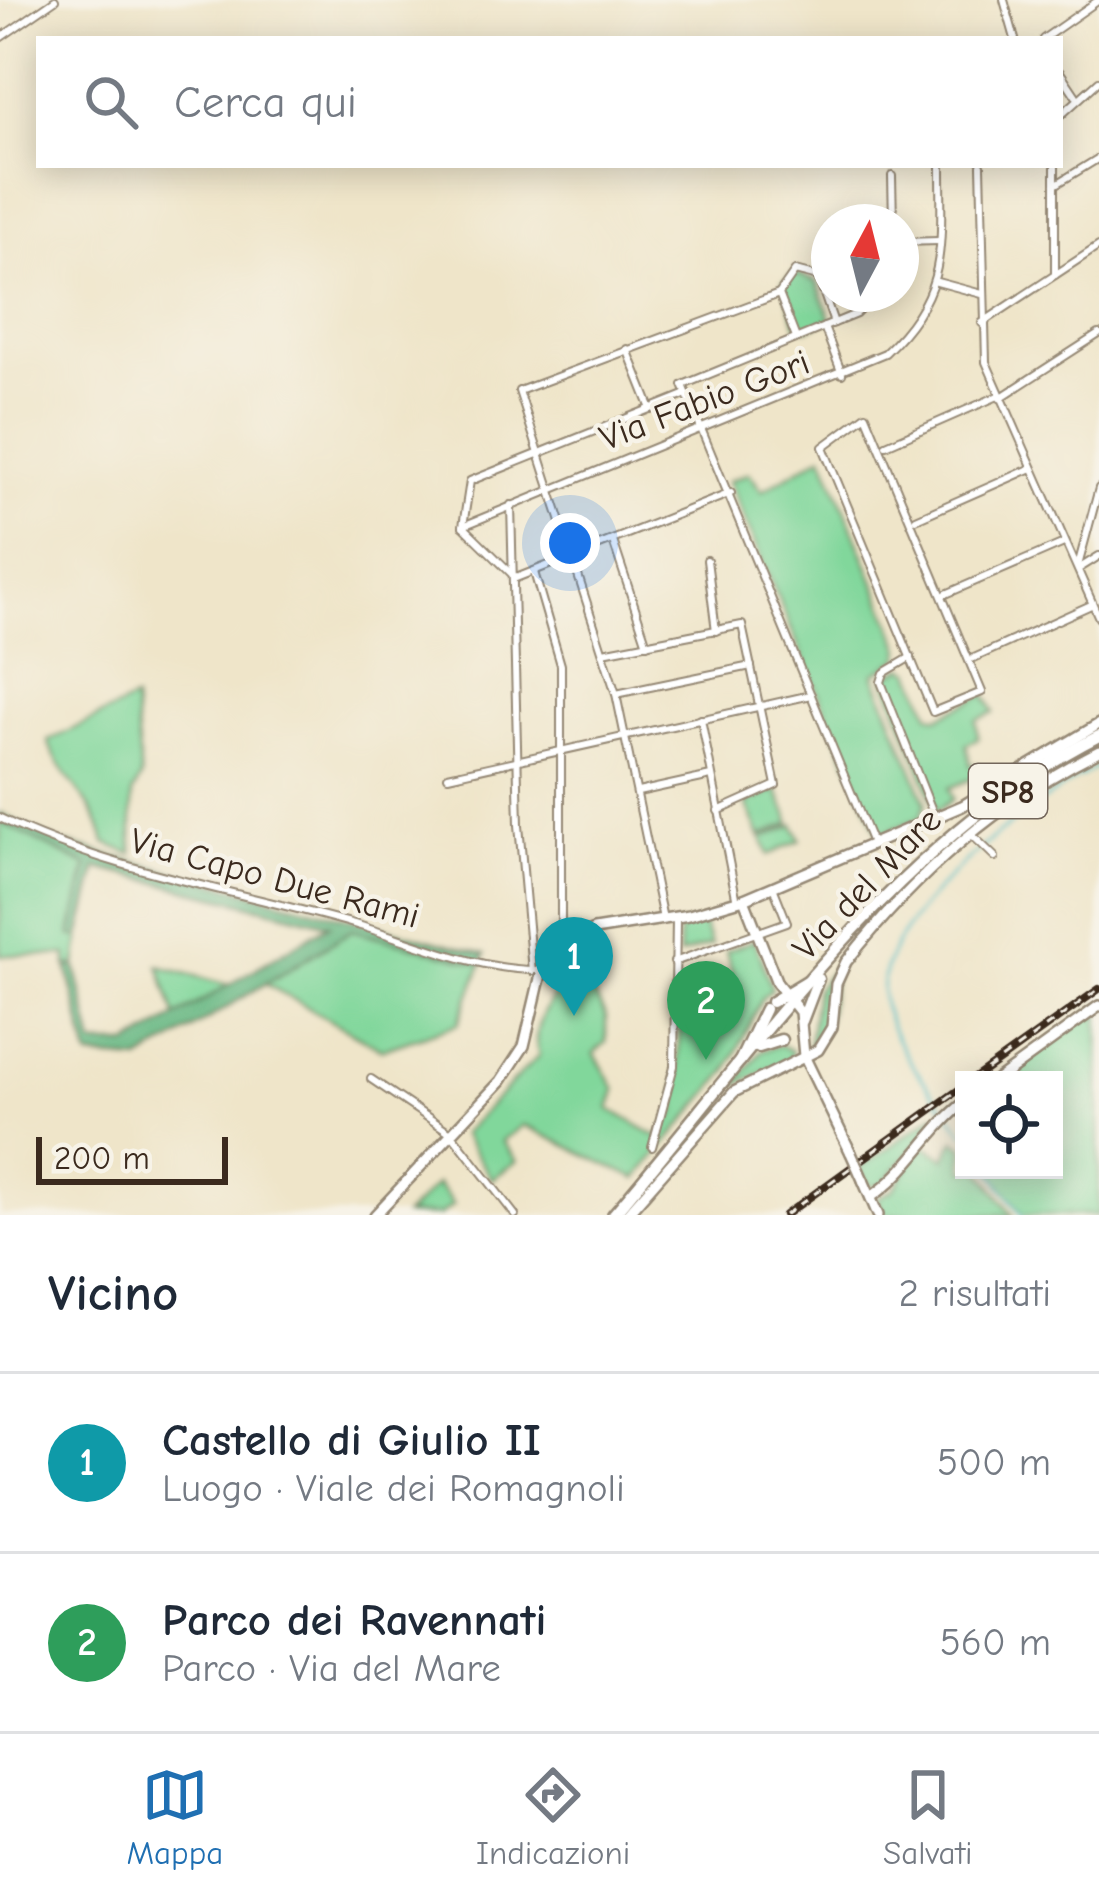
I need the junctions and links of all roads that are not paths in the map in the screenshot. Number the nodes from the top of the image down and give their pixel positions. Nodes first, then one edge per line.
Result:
1 (55, 0) edge
2 (1099, 0) edge
3 (1005, 1) edge
4 (1014, 36) edge
5 (1047, 36) edge
6 (0, 38) edge
7 (1063, 76) edge
8 (1099, 81) edge
9 (1076, 96) junction
10 (1063, 112) edge
11 (1099, 158) edge
12 (941, 168) edge
13 (981, 168) edge
14 (1055, 168) edge
15 (892, 176) dead end
16 (1055, 185) junction
17 (893, 204) edge
18 (941, 241) junction
19 (919, 242) edge
20 (1099, 246) edge
21 (811, 275) edge
22 (1055, 275) junction
23 (937, 282) junction
24 (779, 294) junction
25 (982, 294) junction
26 (830, 312) edge
27 (858, 312) edge
28 (834, 323) junction
29 (982, 323) junction
30 (824, 327) junction
31 (1099, 334) edge
32 (796, 338) junction
33 (627, 349) junction
34 (842, 374) junction
35 (685, 390) junction
36 (999, 397) junction
37 (651, 409) junction
38 (703, 428) junction
39 (886, 446) dead end
40 (538, 453) junction
41 (1032, 468) junction
42 (549, 488) junction
43 (1099, 488) edge
44 (731, 493) junction
45 (511, 505) junction
46 (916, 519) dead end
47 (464, 526) junction
48 (613, 541) junction
49 (1066, 542) junction
50 (1099, 556) edge
51 (572, 558) junction
52 (707, 560) dead end
53 (1077, 570) junction
54 (534, 572) junction
55 (516, 578) junction
56 (946, 594) dead end
57 (1092, 604) junction
58 (1099, 618) edge
59 (716, 631) junction
60 (647, 644) junction
61 (603, 652) junction
62 (910, 657) junction
63 (974, 658) dead end
64 (751, 666) junction
65 (616, 694) junction
66 (811, 695) junction
67 (760, 706) junction
68 (701, 719) junction
69 (1099, 724) edge
70 (626, 735) junction
71 (1099, 736) edge
72 (560, 749) junction
73 (1099, 751) edge
74 (519, 758) junction
75 (448, 776) dead end
76 (711, 776) junction
77 (638, 792) junction
78 (718, 811) junction
79 (0, 818) edge
80 (935, 818) junction
81 (969, 832) junction
82 (872, 844) junction
83 (992, 854) dead end
84 (773, 887) junction
85 (740, 901) junction
86 (676, 917) junction
87 (663, 919) junction
88 (758, 933) junction
89 (561, 945) junction
90 (674, 962) junction
91 (537, 970) junction
92 (820, 973) junction
93 (704, 980) dead end
94 (674, 982) junction
95 (785, 994) junction
96 (769, 1006) junction
97 (1099, 1006) edge
98 (802, 1021) junction
99 (769, 1032) junction
100 (781, 1040) junction
101 (756, 1048) junction
102 (818, 1050) junction
103 (804, 1056) junction
104 (736, 1069) junction
105 (1009, 1071) edge
106 (813, 1076) junction
107 (371, 1079) dead end
108 (955, 1111) edge
109 (452, 1133) junction
110 (652, 1147) dead end
111 (872, 1197) junction
112 (375, 1215) edge
113 (514, 1215) edge
114 (613, 1215) edge
115 (626, 1215) edge
116 (878, 1215) edge

1 - 6 street
2 - 5 street
3 - 4 street
7 - 9 street
8 - 9 street
9 - 10 street
11 - 16 street
12 - 18 street, Via Fabio Gori
13 - 25 street
14 - 16 street
15 - 17 street
16 - 22 street
18 - 19 street
18 - 23 street, Via Fabio Gori
20 - 22 street
21 - 24 street
22 - 29 street
23 - 25 street
23 - 34 street, Via Fabio Gori
24 - 32 street
24 - 33 street
25 - 29 street
26 - 28 street
27 - 28 street
28 - 30 street
29 - 36 street
30 - 32 street
30 - 34 street
31 - 36 street
32 - 35 street
33 - 37 street
33 - 40 street
34 - 38 street, Via Fabio Gori
35 - 37 street
35 - 38 street
36 - 39 street
36 - 41 street
37 - 40 street
38 - 42 street, Via Fabio Gori
38 - 44 street
40 - 42 street
40 - 47 street
41 - 46 street
41 - 49 street
42 - 45 street, Via Fabio Gori
42 - 51 street
43 - 53 street
44 - 48 street
44 - 66 street
45 - 47 street, Via Fabio Gori
45 - 55 street
47 - 55 street
48 - 51 street
48 - 60 street
49 - 53 street
49 - 56 street
50 - 53 street
51 - 54 street
51 - 61 street
52 - 59 street
53 - 57 street
54 - 55 street
54 - 72 street
55 - 74 street
57 - 58 street
57 - 63 street
59 - 60 street
59 - 64 street
60 - 61 street
61 - 65 street
62 - 62 street
62 - 80 street
64 - 65 street
64 - 67 street
65 - 70 street
66 - 67 street
66 - 82 street
67 - 68 street
67 - 78 street
68 - 70 street
68 - 76 street
69 - 80 main road
70 - 72 street
70 - 77 street
71 - 92 main road, Via del Mare / SP8
72 - 74 street
72 - 89 street
73 - 81 main road
74 - 75 street
74 - 91 street
76 - 77 street
76 - 78 street
77 - 87 street
78 - 85 street
79 - 91 street, Via Capo Due Rami
80 - 82 main road
81 - 83 street
81 - 102 main road
82 - 84 main road
84 - 85 main road
84 - 88 street
85 - 86 main road
85 - 88 main road
86 - 87 main road
86 - 90 street
87 - 89 main road
88 - 90 street
88 - 95 main road
89 - 91 main road
90 - 94 street
91 - 109 main road
92 - 95 main road, Via del Mare / SP8
92 - 98 main road
93 - 94 street
94 - 110 street
95 - 96 main road
95 - 98 main road
95 - 99 main road, Via del Mare / SP8
96 - 99 main road
96 - 104 main road
97 - 105 main road
98 - 100 main road
98 - 103 main road
99 - 100 main road
99 - 101 main road, Via del Mare / SP8
100 - 101 main road
100 - 103 main road
101 - 104 main road, Via del Mare / SP8
102 - 103 main road
102 - 106 main road
103 - 106 main road
103 - 115 main road
104 - 114 main road, Via del Mare / SP8
106 - 111 main road, bridge
107 - 109 street
108 - 111 main road
109 - 112 main road
109 - 113 street
111 - 116 main road

